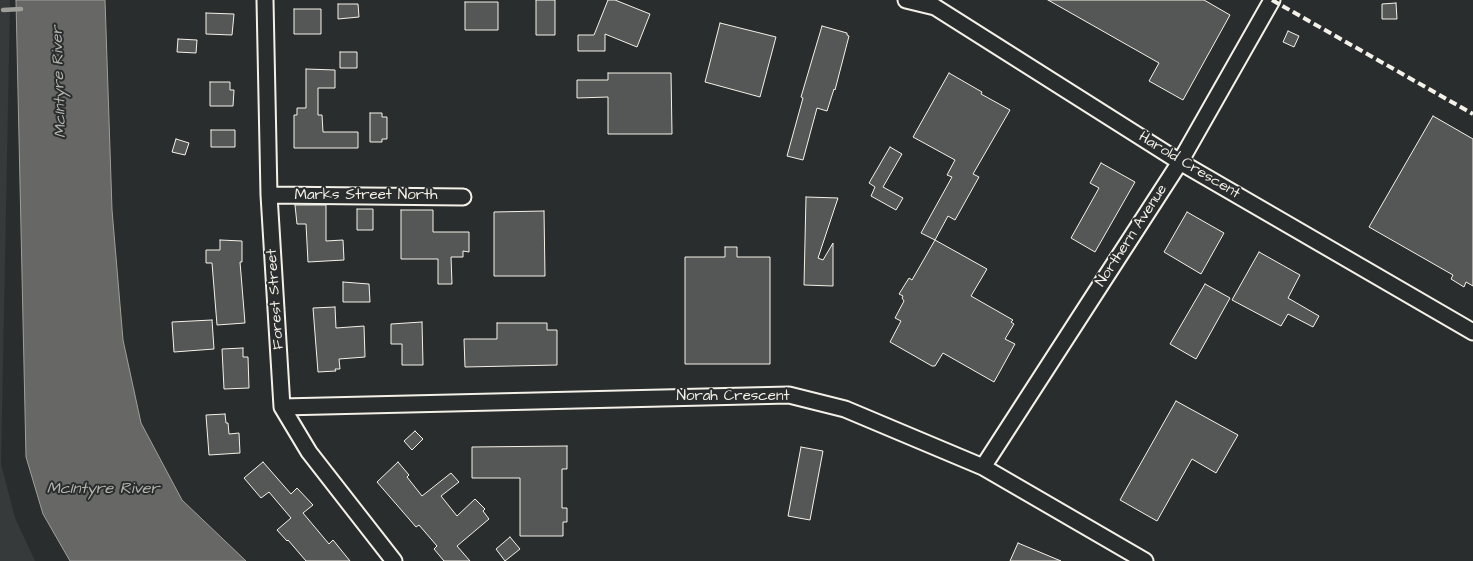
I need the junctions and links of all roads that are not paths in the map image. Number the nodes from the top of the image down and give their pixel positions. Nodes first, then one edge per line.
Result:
1 (265, 0) edge
2 (906, 0) edge
3 (1272, 0) edge
4 (1180, 162) junction
5 (269, 195) junction
6 (463, 197) dead end
7 (1473, 332) edge
8 (282, 407) junction
9 (983, 467) junction
10 (394, 561) edge
11 (1146, 561) edge

1 - 5 street, Forest Street
2 - 4 street, Harold Crescent
3 - 4 street, Northern Avenue
4 - 7 street, Harold Crescent
4 - 9 street, Northern Avenue
5 - 6 street, Marks Street North
5 - 8 street, Forest Street
8 - 9 street, Norah Crescent
8 - 10 street, Forest Street
9 - 11 street, Norah Crescent

